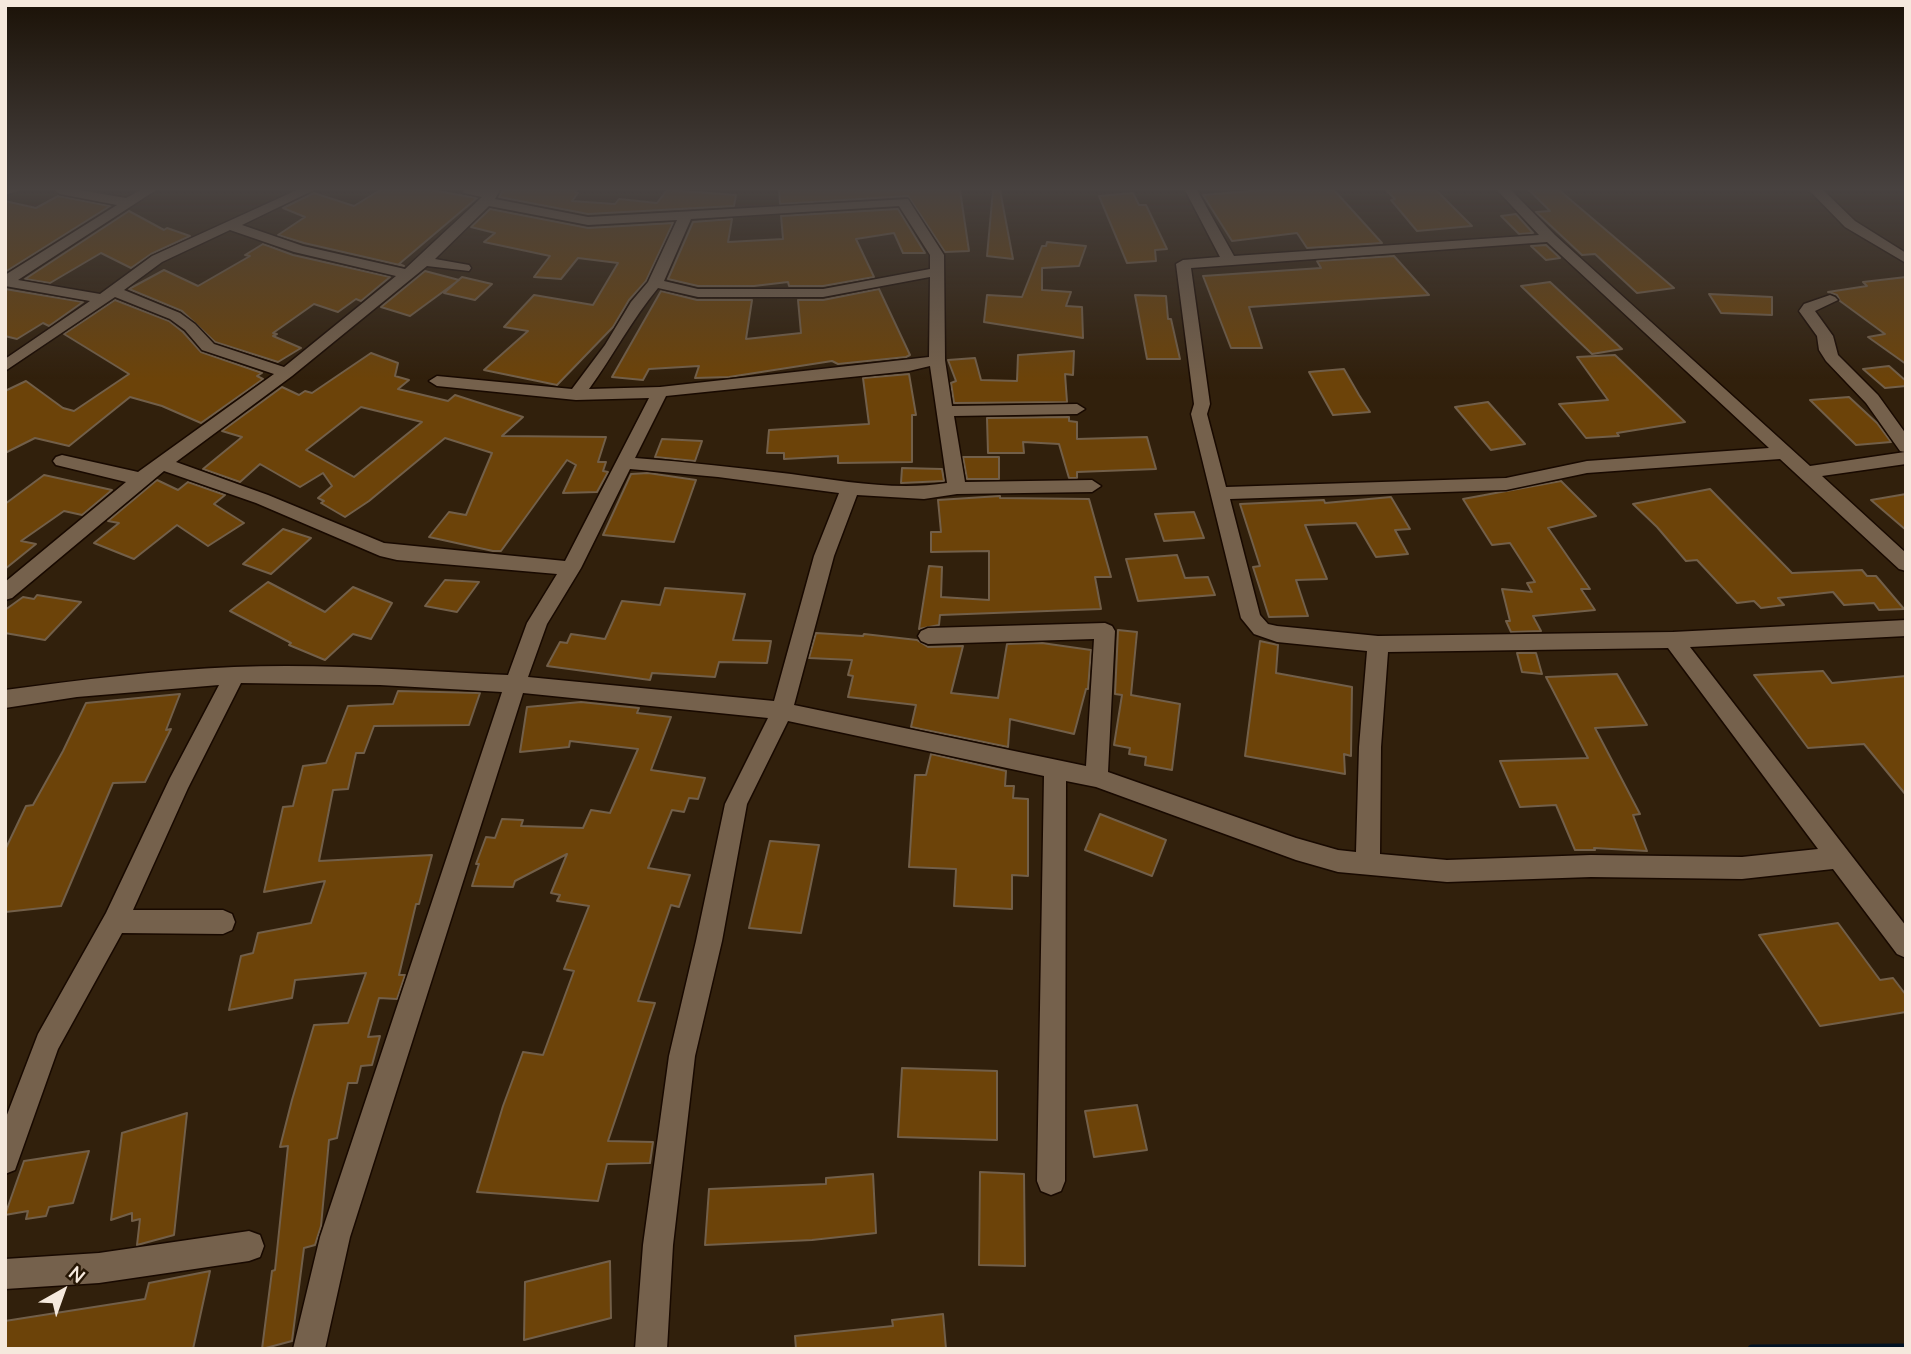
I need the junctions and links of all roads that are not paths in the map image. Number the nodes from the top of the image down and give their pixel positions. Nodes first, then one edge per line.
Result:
1 (50, 253) edge
2 (169, 253) edge
3 (317, 253) edge
4 (432, 253) edge
5 (669, 253) edge
6 (936, 253) edge
7 (1225, 253) edge
8 (1348, 253) edge
9 (1567, 253) edge
10 (424, 261) junction
11 (1230, 262) junction
12 (464, 268) dead end
13 (935, 272) junction
14 (407, 274) junction
15 (5, 282) edge
16 (655, 283) junction
17 (107, 295) junction
18 (1830, 300) dead end
19 (937, 359) junction
20 (5, 366) edge
21 (286, 373) junction
22 (437, 381) dead end
23 (660, 392) junction
24 (576, 396) junction
25 (1077, 409) dead end
26 (945, 411) junction
27 (1906, 447) edge
28 (1784, 453) junction
29 (1906, 458) edge
30 (62, 461) dead end
31 (625, 463) junction
32 (164, 464) junction
33 (1805, 473) junction
34 (141, 479) junction
35 (1092, 486) dead end
36 (850, 488) junction
37 (957, 488) junction
38 (1217, 493) junction
39 (1906, 564) edge
40 (571, 568) junction
41 (5, 593) edge
42 (1906, 628) edge
43 (928, 636) dead end
44 (1673, 640) junction
45 (1378, 644) junction
46 (235, 675) junction
47 (515, 684) junction
48 (5, 699) edge
49 (782, 711) junction
50 (1055, 771) junction
51 (1096, 778) junction
52 (1839, 858) junction
53 (1368, 864) junction
54 (115, 921) junction
55 (223, 922) dead end
56 (1906, 946) edge
57 (5, 1160) edge
58 (1051, 1181) dead end
59 (249, 1246) dead end
60 (5, 1274) edge
61 (309, 1349) edge
62 (651, 1349) edge

1 - 15 street
2 - 17 street
3 - 14 street
4 - 10 street
5 - 16 street
6 - 13 street
7 - 11 street
8 - 11 street
9 - 28 street
10 - 12 street
10 - 14 street
11 - 38 street
13 - 16 street
13 - 19 street
14 - 21 street
15 - 17 street
16 - 24 street
17 - 20 street
17 - 21 street
18 - 27 street
19 - 23 street
19 - 26 street
21 - 32 street
22 - 24 street
23 - 24 street
23 - 31 street
25 - 26 street
26 - 37 street
28 - 33 street
28 - 38 street
29 - 33 street
30 - 34 street
31 - 36 street
31 - 40 street
32 - 34 street
32 - 40 street
33 - 39 street
34 - 41 street
35 - 37 street
36 - 37 street
36 - 49 street
38 - 45 street
40 - 47 street
42 - 44 street
43 - 51 street
44 - 45 street
44 - 52 street
45 - 53 street
46 - 47 street
46 - 48 street
46 - 54 street
47 - 49 street
47 - 61 street
49 - 50 street
49 - 62 street
50 - 51 street
50 - 58 street
51 - 53 street
52 - 53 street
52 - 56 street
54 - 55 street
54 - 57 street
59 - 60 street

